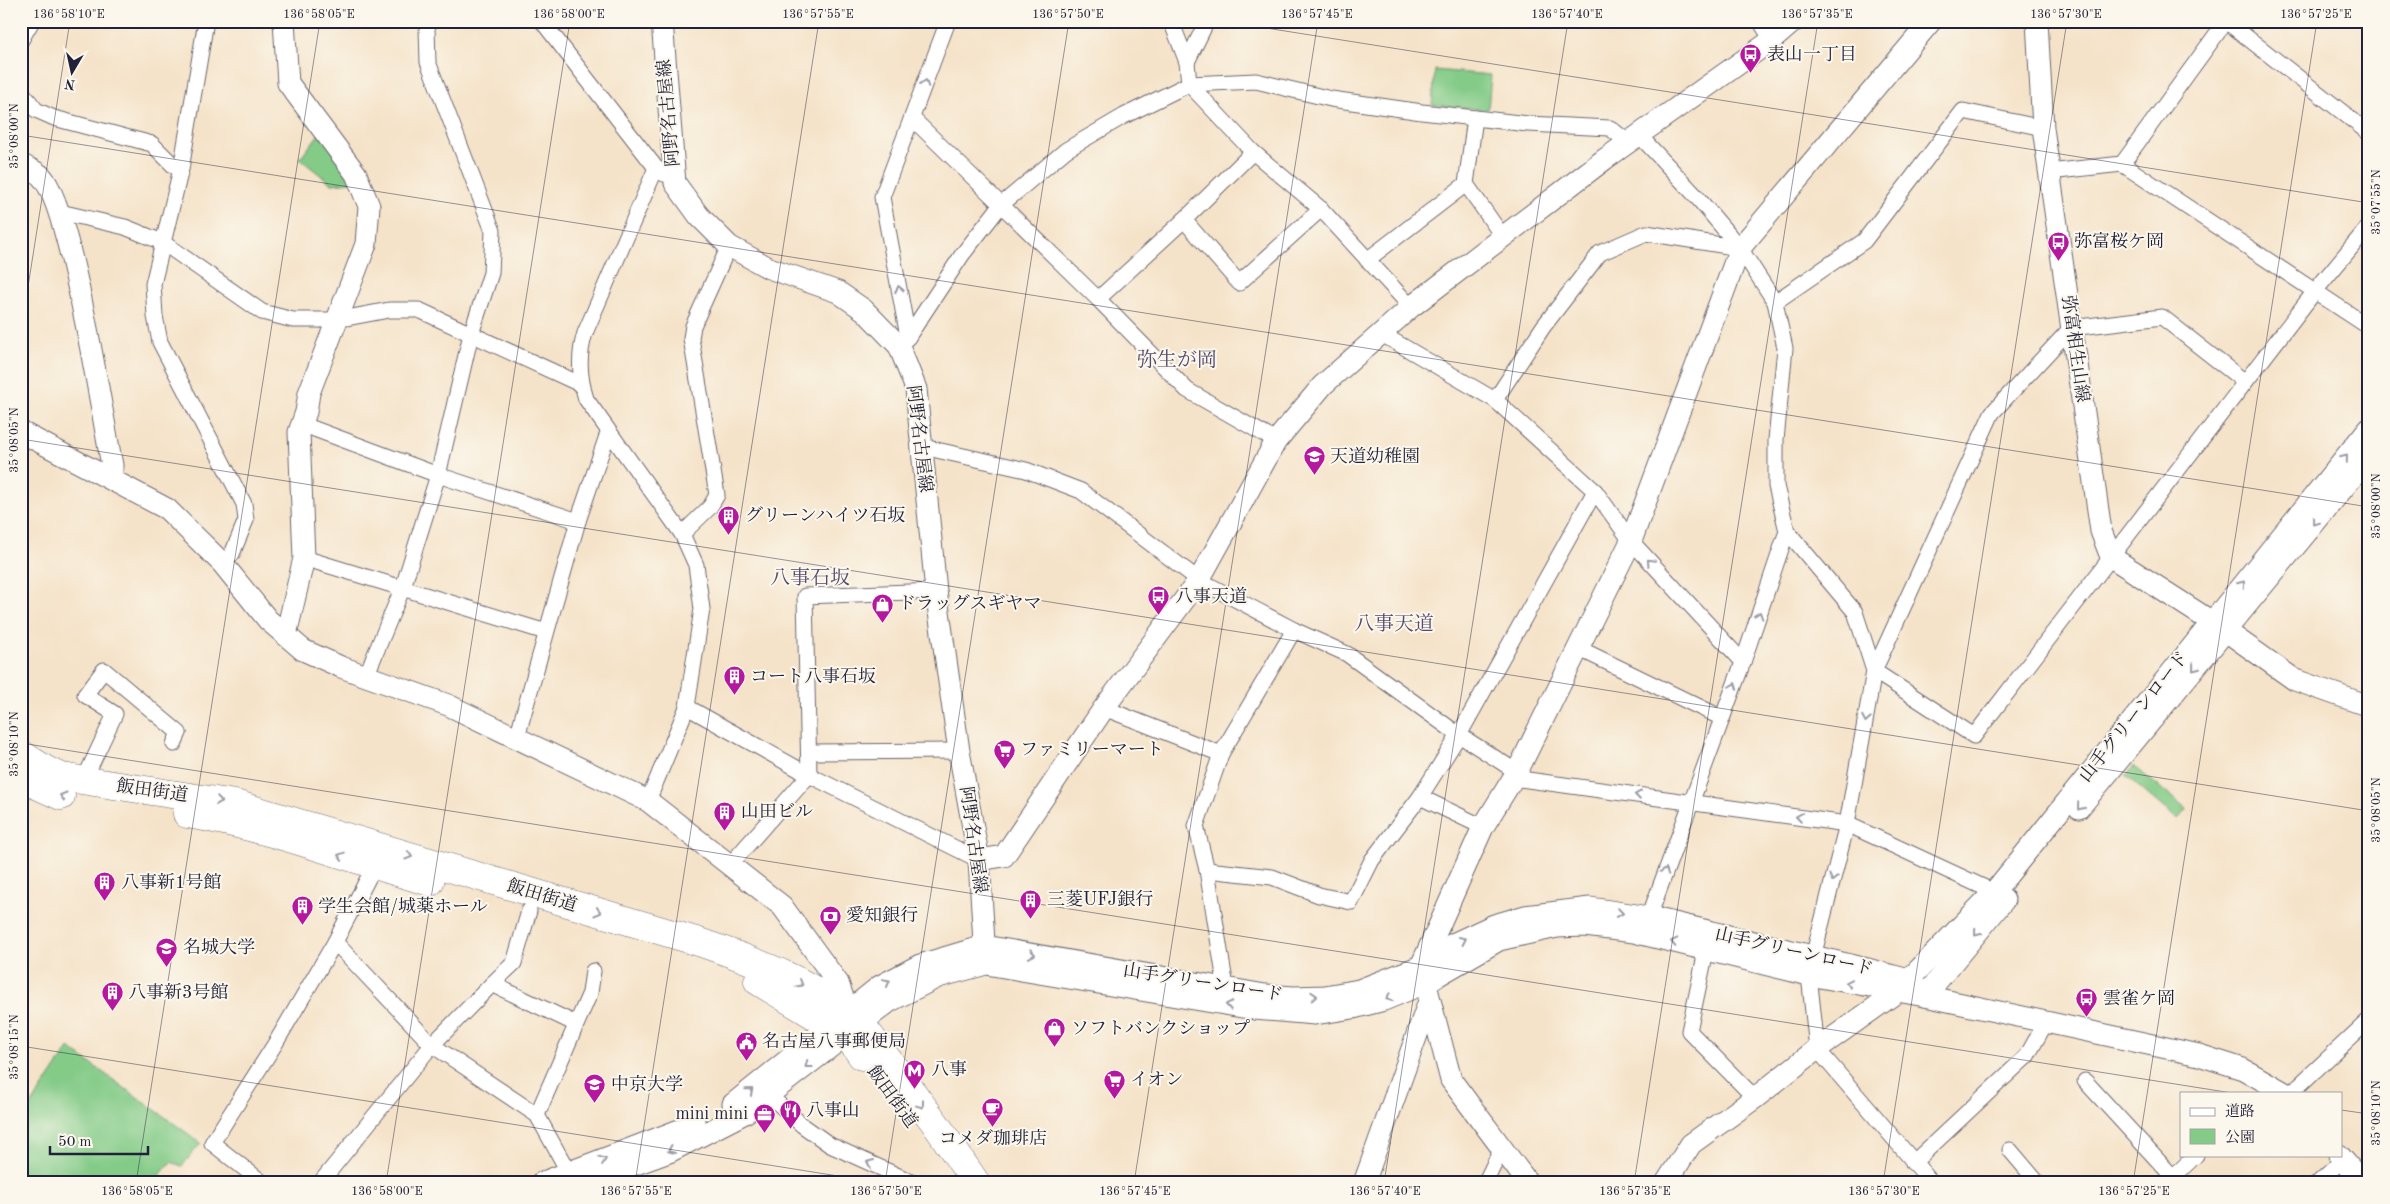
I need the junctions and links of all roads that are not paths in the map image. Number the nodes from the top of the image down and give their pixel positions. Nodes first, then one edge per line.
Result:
1 (206, 21) edge
2 (284, 21) edge
3 (430, 21) edge
4 (542, 21) edge
5 (662, 21) edge
6 (948, 21) edge
7 (1171, 21) edge
8 (1207, 21) edge
9 (1760, 21) edge
10 (1794, 21) edge
11 (1930, 21) edge
12 (2037, 21) edge
13 (2226, 21) edge
14 (1772, 40) junction
15 (1187, 62) junction
16 (1190, 84) junction
17 (21, 91) edge
18 (912, 118) junction
19 (1475, 118) junction
20 (2043, 128) junction
21 (2369, 133) edge
22 (1634, 139) junction
23 (1253, 152) junction
24 (21, 164) edge
25 (2122, 164) junction
26 (656, 168) junction
27 (180, 169) junction
28 (2049, 172) junction
29 (675, 183) junction
30 (1466, 184) junction
31 (1001, 205) junction
32 (1321, 208) junction
33 (60, 212) junction
34 (1184, 220) junction
35 (2369, 226) edge
36 (1503, 237) junction
37 (162, 242) junction
38 (729, 246) junction
39 (1740, 248) junction
40 (1367, 260) junction
41 (2315, 291) junction
42 (1098, 299) junction
43 (1775, 302) junction
44 (1411, 307) junction
45 (336, 320) junction
46 (2369, 327) edge
47 (2071, 328) junction
48 (1380, 332) junction
49 (471, 334) junction
50 (904, 341) junction
51 (2245, 382) junction
52 (582, 385) junction
53 (1495, 400) junction
54 (302, 424) junction
55 (2369, 428) edge
56 (21, 432) edge
57 (608, 432) junction
58 (1276, 441) junction
59 (923, 447) junction
60 (2369, 457) edge
61 (438, 475) junction
62 (112, 478) junction
63 (1595, 491) junction
64 (578, 521) junction
65 (1787, 531) junction
66 (682, 534) junction
67 (1631, 541) junction
68 (2111, 557) junction
69 (304, 558) junction
70 (222, 562) junction
71 (1199, 580) junction
72 (403, 587) junction
73 (936, 591) junction
74 (2218, 626) junction
75 (1294, 630) junction
76 (546, 632) junction
77 (286, 635) junction
78 (1578, 648) junction
79 (1743, 662) junction
80 (1874, 671) junction
81 (366, 676) junction
82 (2369, 706) edge
83 (687, 707) junction
84 (1104, 708) junction
85 (1722, 718) junction
86 (1459, 735) junction
87 (516, 737) junction
88 (174, 744) dead end
89 (959, 751) junction
90 (810, 752) junction
91 (21, 754) edge
92 (1221, 754) junction
93 (809, 775) junction
94 (1515, 775) junction
95 (21, 778) edge
96 (83, 782) junction
97 (1420, 797) junction
98 (648, 801) junction
99 (1690, 802) junction
100 (1847, 824) junction
101 (1483, 826) junction
102 (379, 857) junction
103 (979, 860) junction
104 (729, 866) junction
105 (1207, 870) junction
106 (1994, 892) junction
107 (529, 911) junction
108 (1649, 917) junction
109 (335, 942) junction
110 (1706, 951) junction
111 (985, 955) junction
112 (1811, 966) junction
113 (593, 971) dead end
114 (1425, 983) junction
115 (492, 984) junction
116 (1903, 986) junction
117 (1226, 988) junction
118 (1926, 996) junction
119 (2369, 1020) edge
120 (2046, 1022) junction
121 (576, 1024) junction
122 (847, 1024) junction
123 (432, 1045) junction
124 (1817, 1049) junction
125 (2085, 1081) dead end
126 (2278, 1091) edge
127 (769, 1095) junction
128 (1755, 1098) junction
129 (538, 1115) junction
130 (1501, 1150) junction
131 (2010, 1150) dead end
132 (2195, 1156) edge
133 (2341, 1158) edge
134 (1913, 1163) junction
135 (576, 1178) edge
136 (2170, 1180) edge
137 (1667, 1182) edge
138 (263, 1183) edge
139 (320, 1183) edge
140 (541, 1183) edge
141 (914, 1183) edge
142 (955, 1183) edge
143 (976, 1183) edge
144 (1364, 1183) edge
145 (1485, 1183) edge
146 (1528, 1183) edge
147 (1932, 1183) edge
148 (2038, 1183) edge
149 (2318, 1183) edge
150 (2363, 1183) edge

1 - 27 street
2 - 45 street
3 - 49 street
4 - 26 street
5 - 29 street, 阿野名古屋線
18 -> 6 street
7 - 15 street
8 - 15 street
9 - 14 street
10 - 14 street
11 - 39 street
12 - 20 street, 弥富相生山線
13 - 21 street
13 - 25 street
14 - 22 street
15 - 16 street
16 - 19 street
16 - 23 street
16 - 31 street
17 - 27 street
18 - 31 street
50 -> 18 street
19 - 22 street
19 - 30 street
20 - 28 street, 弥富相生山線
20 - 43 street
22 - 36 street
22 - 39 street
23 - 32 street
23 - 34 street
24 - 33 street
25 - 28 street
25 - 41 street
26 - 29 street
26 - 52 street
27 - 37 street
28 - 47 street, 弥富相生山線
29 - 38 street, 阿野名古屋線
30 - 36 street
30 - 40 street
31 - 42 street
31 - 50 street
32 - 34 street
32 - 40 street
33 - 37 street
33 - 62 street
34 - 42 street
35 - 41 street
36 - 44 street
37 - 45 street
37 - 70 street
38 - 50 street, 阿野名古屋線
38 - 66 street
39 - 43 street
39 - 53 street
39 - 67 street
40 - 44 street
41 - 46 street
41 - 51 street
42 - 58 street
43 - 65 street
44 - 48 street
45 - 49 street
45 - 54 street
47 - 51 street
47 - 68 street, 弥富相生山線
47 - 80 street
48 - 53 street
48 - 58 street
49 - 52 street
49 - 61 street
50 - 59 street, 阿野名古屋線
51 - 68 street
52 - 57 street
53 - 63 street
54 - 61 street
54 - 69 street
74 -> 55 street, 山手グリーンロード
56 - 62 street
57 - 64 street
57 - 66 street
58 - 71 street
59 - 71 street
59 - 73 street, 阿野名古屋線
60 -> 74 street, 山手グリーンロード
61 - 64 street
61 - 72 street
62 - 70 street
63 - 67 street
63 - 86 street
64 - 76 street
79 -> 65 street
65 - 80 street
66 - 83 street
67 - 78 street
79 -> 67 street
68 - 74 street
68 - 80 street
69 - 72 street
69 - 77 street
70 - 77 street
71 - 75 street
71 - 84 street
72 - 76 street
72 - 81 street
73 - 89 street, 阿野名古屋線
73 - 90 street
74 - 82 street
74 - 106 street, 山手グリーンロード
74 -> 118 street, 山手グリーンロード
75 - 86 street
75 - 92 street
76 - 87 street
77 - 81 street
78 - 85 street
78 - 94 street
85 -> 79 street
80 -> 100 street
81 - 87 street
83 - 93 street
83 - 98 street
84 - 92 street
84 - 103 street
85 - 99 street
86 - 94 street
86 - 97 street
87 - 98 street
88 - 96 street
89 - 90 street
89 - 103 street, 阿野名古屋線
90 - 93 street
91 - 96 highway, 飯田街道
92 - 105 street
93 - 103 street
93 - 104 street
99 -> 94 street
94 - 101 street
102 -> 95 highway, 飯田街道
96 -> 102 highway, 飯田街道
97 - 101 street
97 - 105 street
98 - 104 street
100 -> 99 street
108 -> 99 street
100 - 106 street
100 -> 112 street
101 - 114 street
102 - 107 highway, 飯田街道
102 - 109 street
102 -> 122 highway, 飯田街道
103 - 111 street, 阿野名古屋線
104 - 122 street
105 - 117 street
106 - 116 street, 山手グリーンロード
107 - 115 street
107 - 122 highway, 飯田街道
108 - 112 street, 山手グリーンロード
114 -> 108 street, 山手グリーンロード
109 - 123 street
109 - 138 street
110 - 112 street, 山手グリーンロード
110 -> 114 street, 山手グリーンロード
110 - 128 street
114 -> 111 street, 山手グリーンロード
111 -> 117 street, 山手グリーンロード
111 - 122 street
112 - 116 street, 山手グリーンロード
112 - 124 street
113 - 121 street
117 -> 114 street, 山手グリーンロード
114 - 130 street
114 - 144 street
115 - 121 street
115 - 123 street
116 - 118 street, 山手グリーンロード
116 - 124 street
118 - 120 street
119 - 126 street
120 - 126 street
120 - 134 street
121 - 129 street
122 -> 127 street
135 -> 122 street
122 - 142 highway, 飯田街道
122 -> 143 highway, 飯田街道
123 - 129 street
123 - 139 street
124 - 128 street
124 - 134 street
125 - 136 street
127 -> 135 street
141 -> 127 street
128 - 137 street
129 - 135 street
130 - 145 street
130 - 146 street
131 - 148 street
132 - 136 street
133 - 149 street
133 - 150 street
134 - 147 street
135 - 140 street

